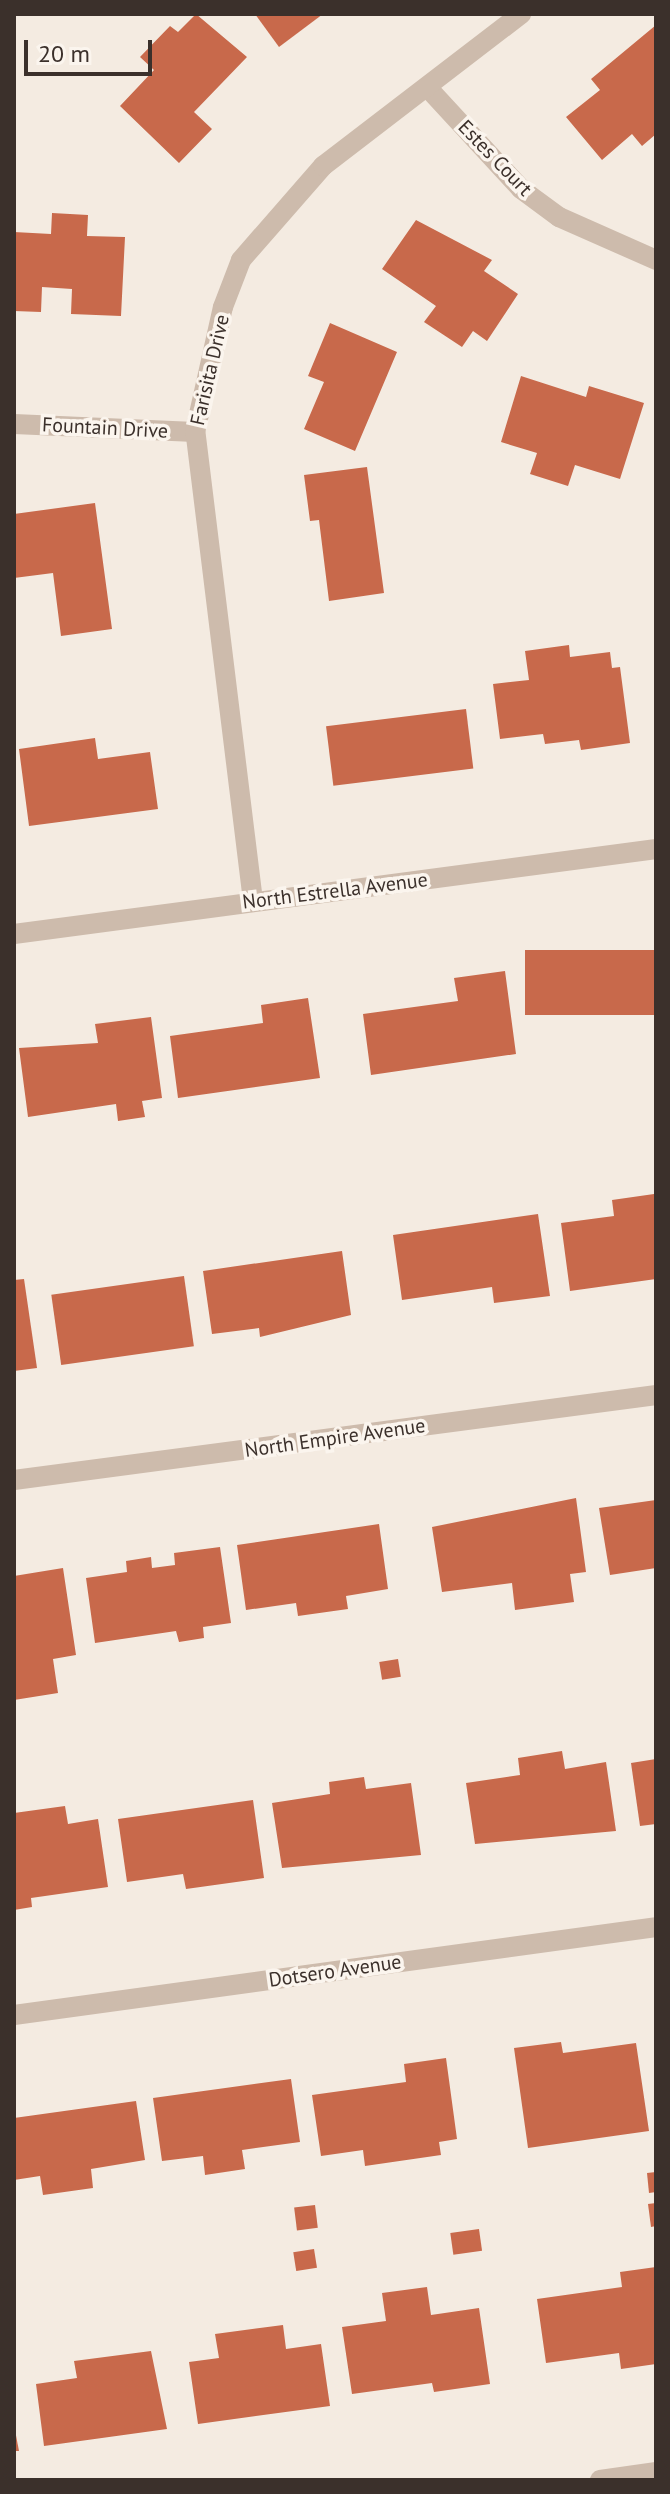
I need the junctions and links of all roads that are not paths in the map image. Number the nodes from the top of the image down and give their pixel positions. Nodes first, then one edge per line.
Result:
1 (521, 14) edge
2 (427, 87) junction
3 (656, 260) edge
4 (14, 424) edge
5 (195, 432) junction
6 (656, 849) edge
7 (253, 901) junction
8 (14, 934) edge
9 (656, 1395) edge
10 (14, 1480) edge
11 (656, 1927) edge
12 (14, 2015) edge
13 (656, 2472) edge
14 (600, 2480) edge

1 - 2 street, Farisita Drive
2 - 3 street, Estes Court
2 - 5 street, Farisita Drive
4 - 5 street, Fountain Drive
5 - 7 street, Farisita Drive
6 - 7 street, North Estrella Avenue
7 - 8 street, North Estrella Avenue
9 - 10 street, North Empire Avenue
11 - 12 street, Dotsero Avenue
13 - 14 street

